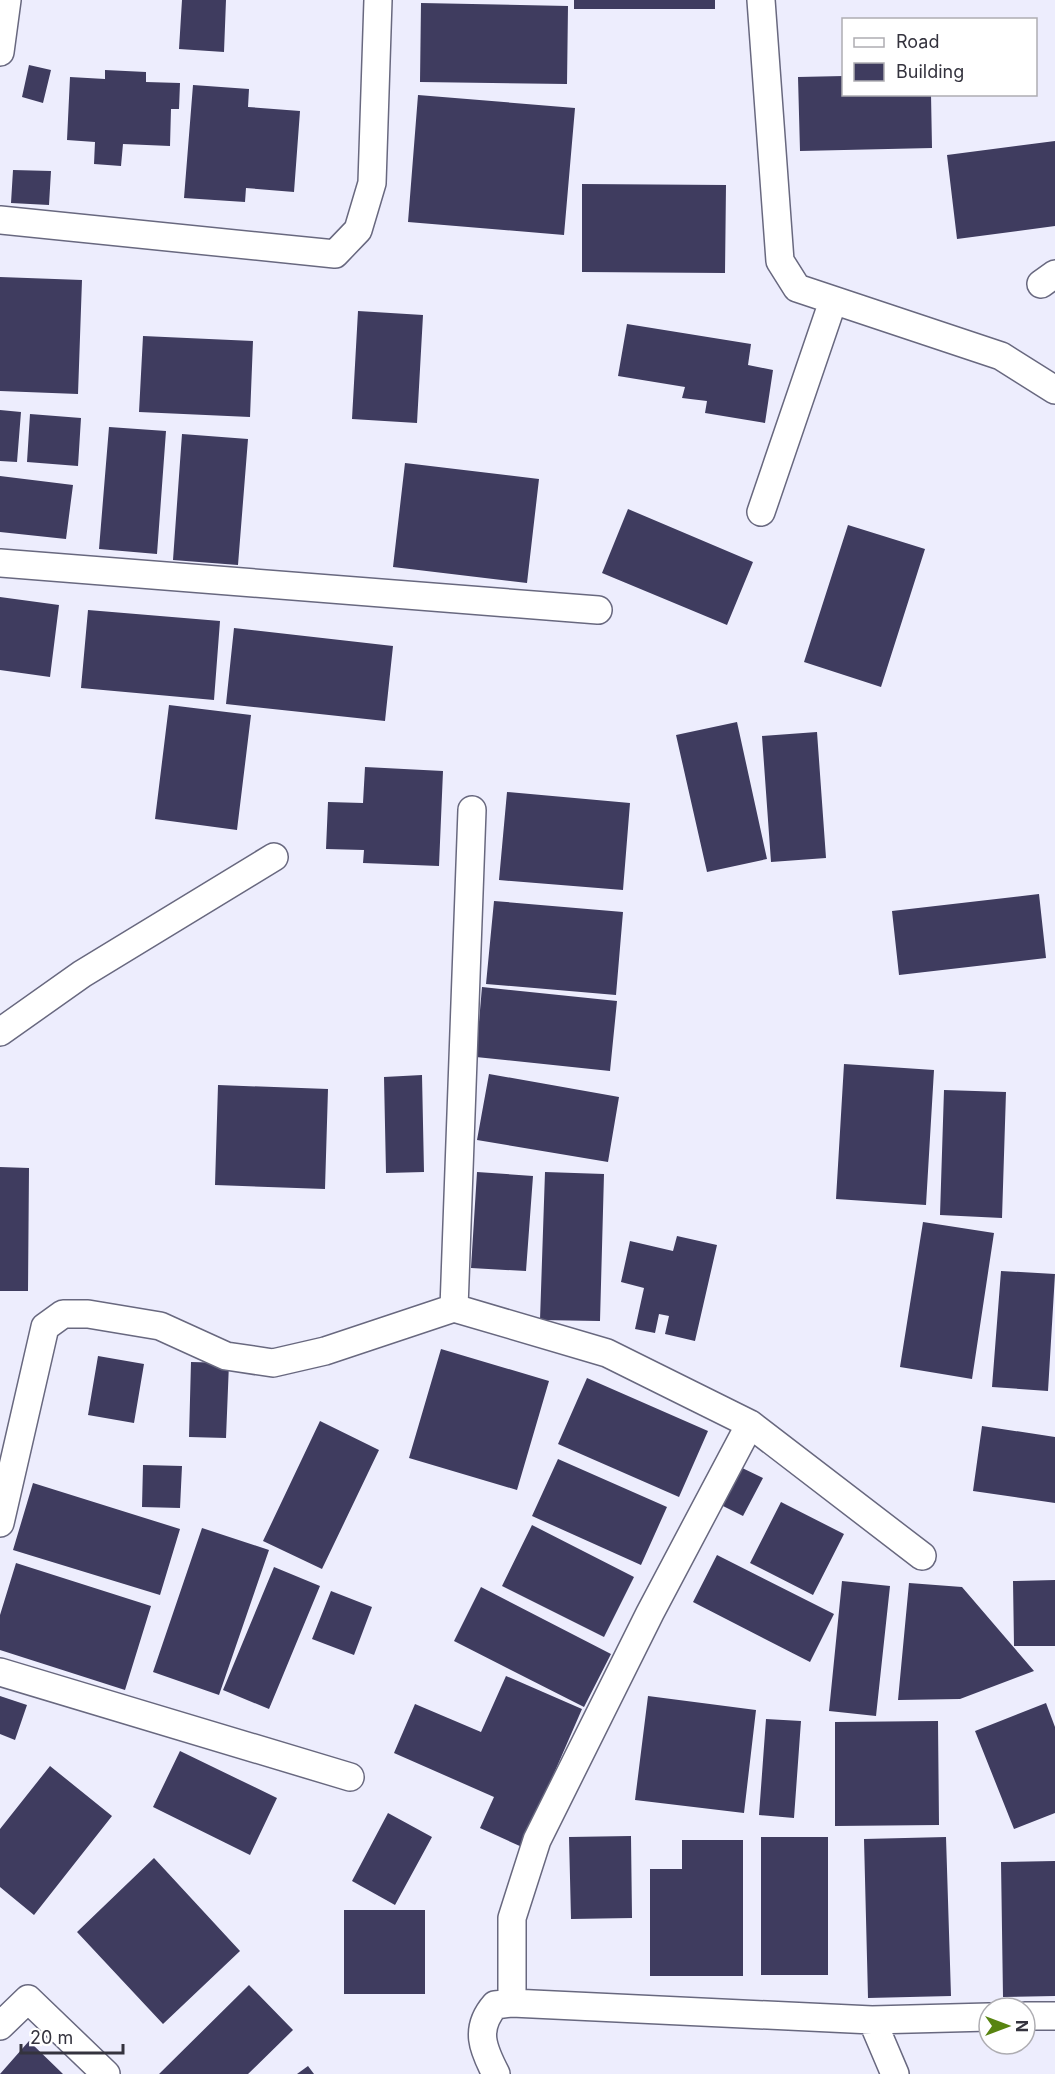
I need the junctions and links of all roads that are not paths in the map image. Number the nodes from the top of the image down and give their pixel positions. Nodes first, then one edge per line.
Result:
1 (7, 0) edge
2 (378, 0) edge
3 (760, 0) edge
4 (0, 52) edge
5 (0, 220) edge
6 (833, 301) junction
7 (1055, 390) edge
8 (761, 512) dead end
9 (0, 563) edge
10 (598, 610) dead end
11 (472, 810) dead end
12 (274, 857) dead end
13 (0, 1032) edge
14 (454, 1308) junction
15 (750, 1424) junction
16 (0, 1523) edge
17 (922, 1556) dead end
18 (0, 1671) edge
19 (350, 1777) dead end
20 (512, 2003) junction
21 (1037, 2016) edge
22 (1055, 2016) edge
23 (977, 2017) edge
24 (872, 2020) junction
25 (0, 2026) edge
26 (106, 2074) edge
27 (496, 2074) edge
28 (895, 2074) edge

1 - 4 street
2 - 5 street
3 - 6 street
6 - 7 street
6 - 8 street
9 - 10 street
11 - 14 street
12 - 13 street
14 - 15 street
14 - 16 street
15 - 17 street
15 - 20 street
18 - 19 street
20 - 24 street
20 - 27 street
21 - 22 street
23 - 24 street
24 - 28 street
25 - 26 street

